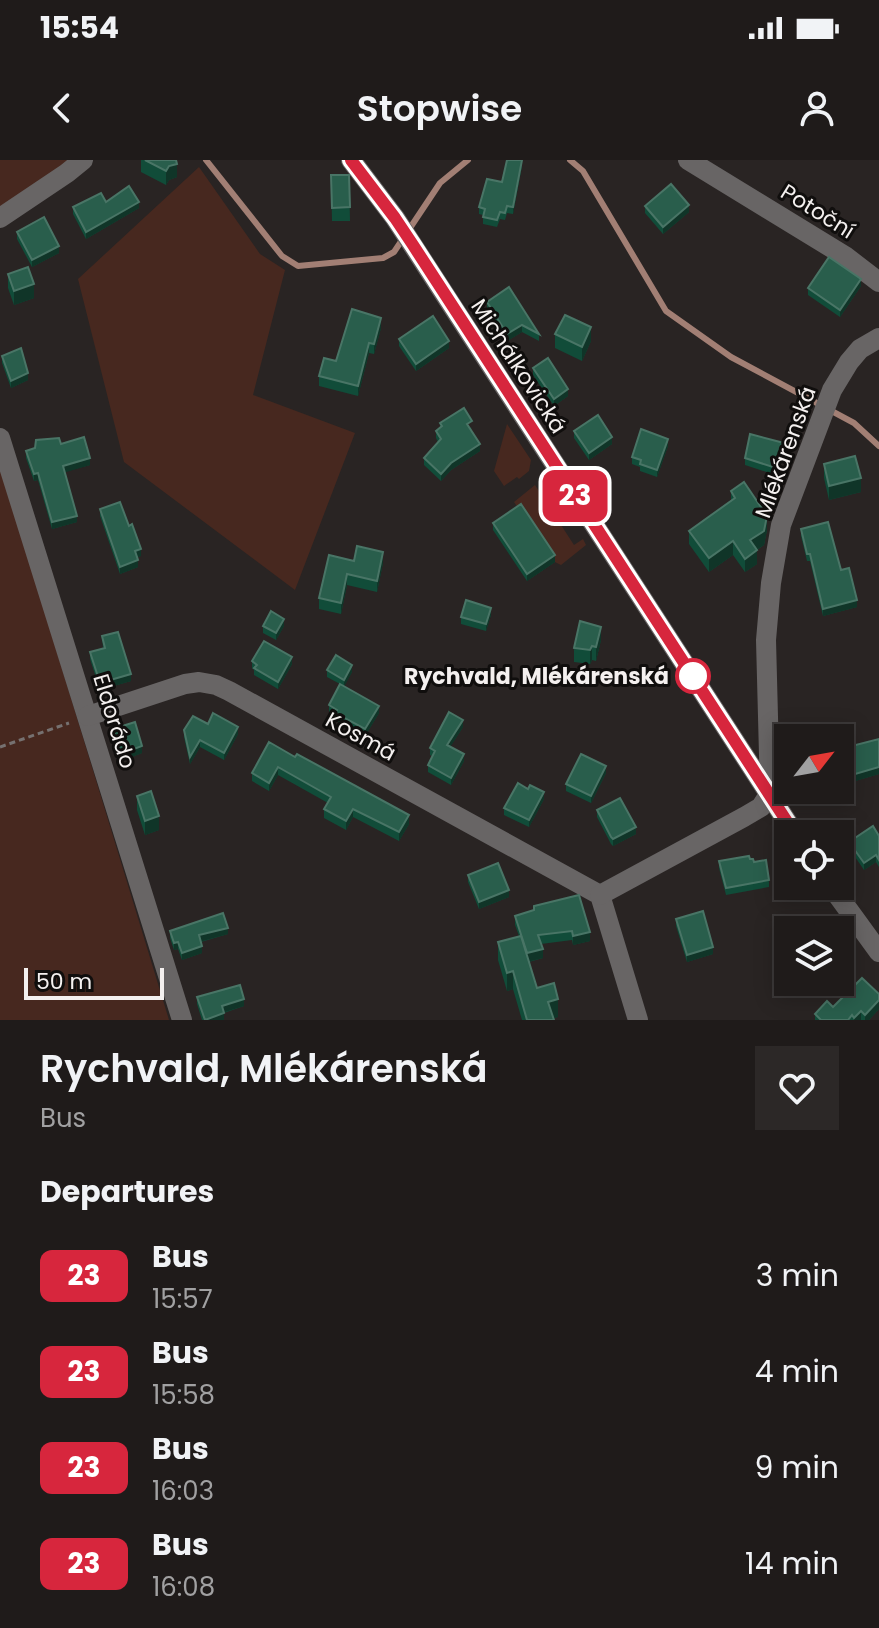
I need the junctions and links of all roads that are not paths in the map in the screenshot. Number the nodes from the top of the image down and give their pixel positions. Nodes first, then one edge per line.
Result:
1 (83, 160) edge
2 (351, 160) edge
3 (688, 160) edge
4 (0, 218) edge
5 (879, 282) edge
6 (879, 338) edge
7 (0, 438) edge
8 (88, 716) junction
9 (770, 793) junction
10 (786, 820) edge
11 (600, 895) junction
12 (841, 900) edge
13 (879, 952) edge
14 (182, 1020) edge
15 (638, 1020) edge

1 - 4 street
2 - 9 street, Michálkovická
3 - 5 street, Potoční
6 - 9 street, Mlékárenská
7 - 8 street, Eldorádo
8 - 11 street, Kosmá
8 - 14 street, Eldorádo
9 - 10 street, Michálkovická
9 - 11 street
11 - 15 street
12 - 13 street

